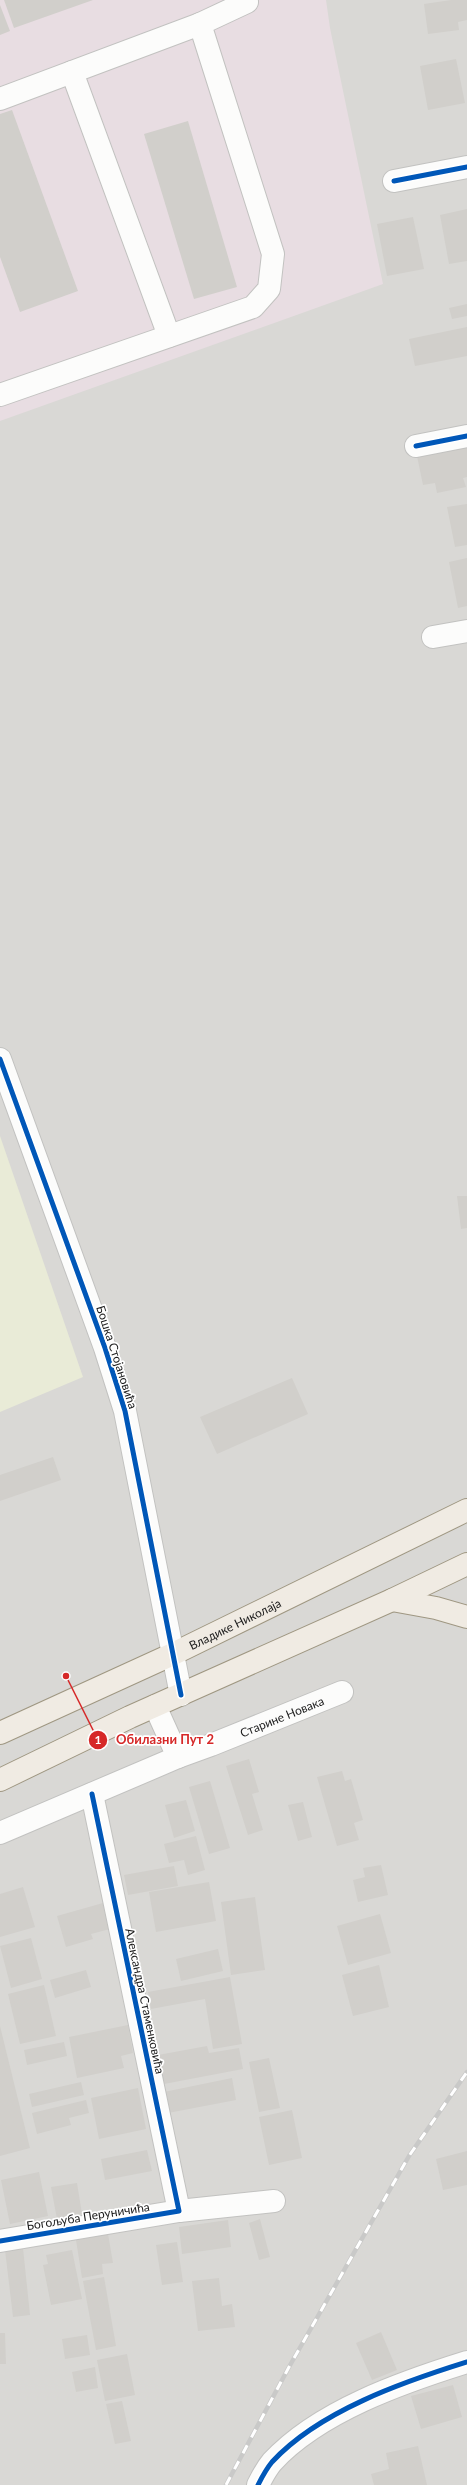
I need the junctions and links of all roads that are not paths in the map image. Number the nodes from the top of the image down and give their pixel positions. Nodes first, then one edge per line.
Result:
1 (247, 2) dead end
2 (200, 24) junction
3 (72, 72) junction
4 (0, 99) edge
5 (467, 167) edge
6 (394, 181) dead end
7 (168, 336) junction
8 (0, 395) edge
9 (467, 436) edge
10 (416, 446) dead end
11 (467, 631) edge
12 (433, 637) dead end
13 (0, 1059) edge
14 (467, 1510) edge
15 (467, 1564) edge
16 (392, 1600) junction
17 (467, 1617) edge
18 (173, 1654) junction
19 (342, 1692) dead end
20 (181, 1695) junction
21 (155, 1706) junction
22 (0, 1732) edge
23 (178, 1757) junction
24 (0, 1780) edge
25 (92, 1794) junction
26 (0, 1834) edge
27 (274, 2201) dead end
28 (179, 2211) junction
29 (0, 2241) edge
30 (467, 2362) edge
31 (258, 2485) edge

1 - 2 street
2 - 3 street
2 - 7 street
3 - 4 street
3 - 7 street
5 - 6 street
7 - 8 street
9 - 10 street
11 - 12 street
13 - 18 street, Бошка Стојановића
14 - 18 main road, Владике Николаја
15 - 16 main road
16 - 17 main road
16 - 20 main road
18 - 20 street, Бошка Стојановића
18 - 22 main road, Владике Николаја
19 - 23 street, Старине Новака
20 - 21 main road
21 - 23 street
21 - 24 main road
23 - 25 street, Старине Новака
25 - 26 street, Старине Новака
25 - 28 street, Александра Стаменковића
27 - 28 street, Богољуба Перуничића
28 - 29 street, Богољуба Перуничића
30 - 31 street

